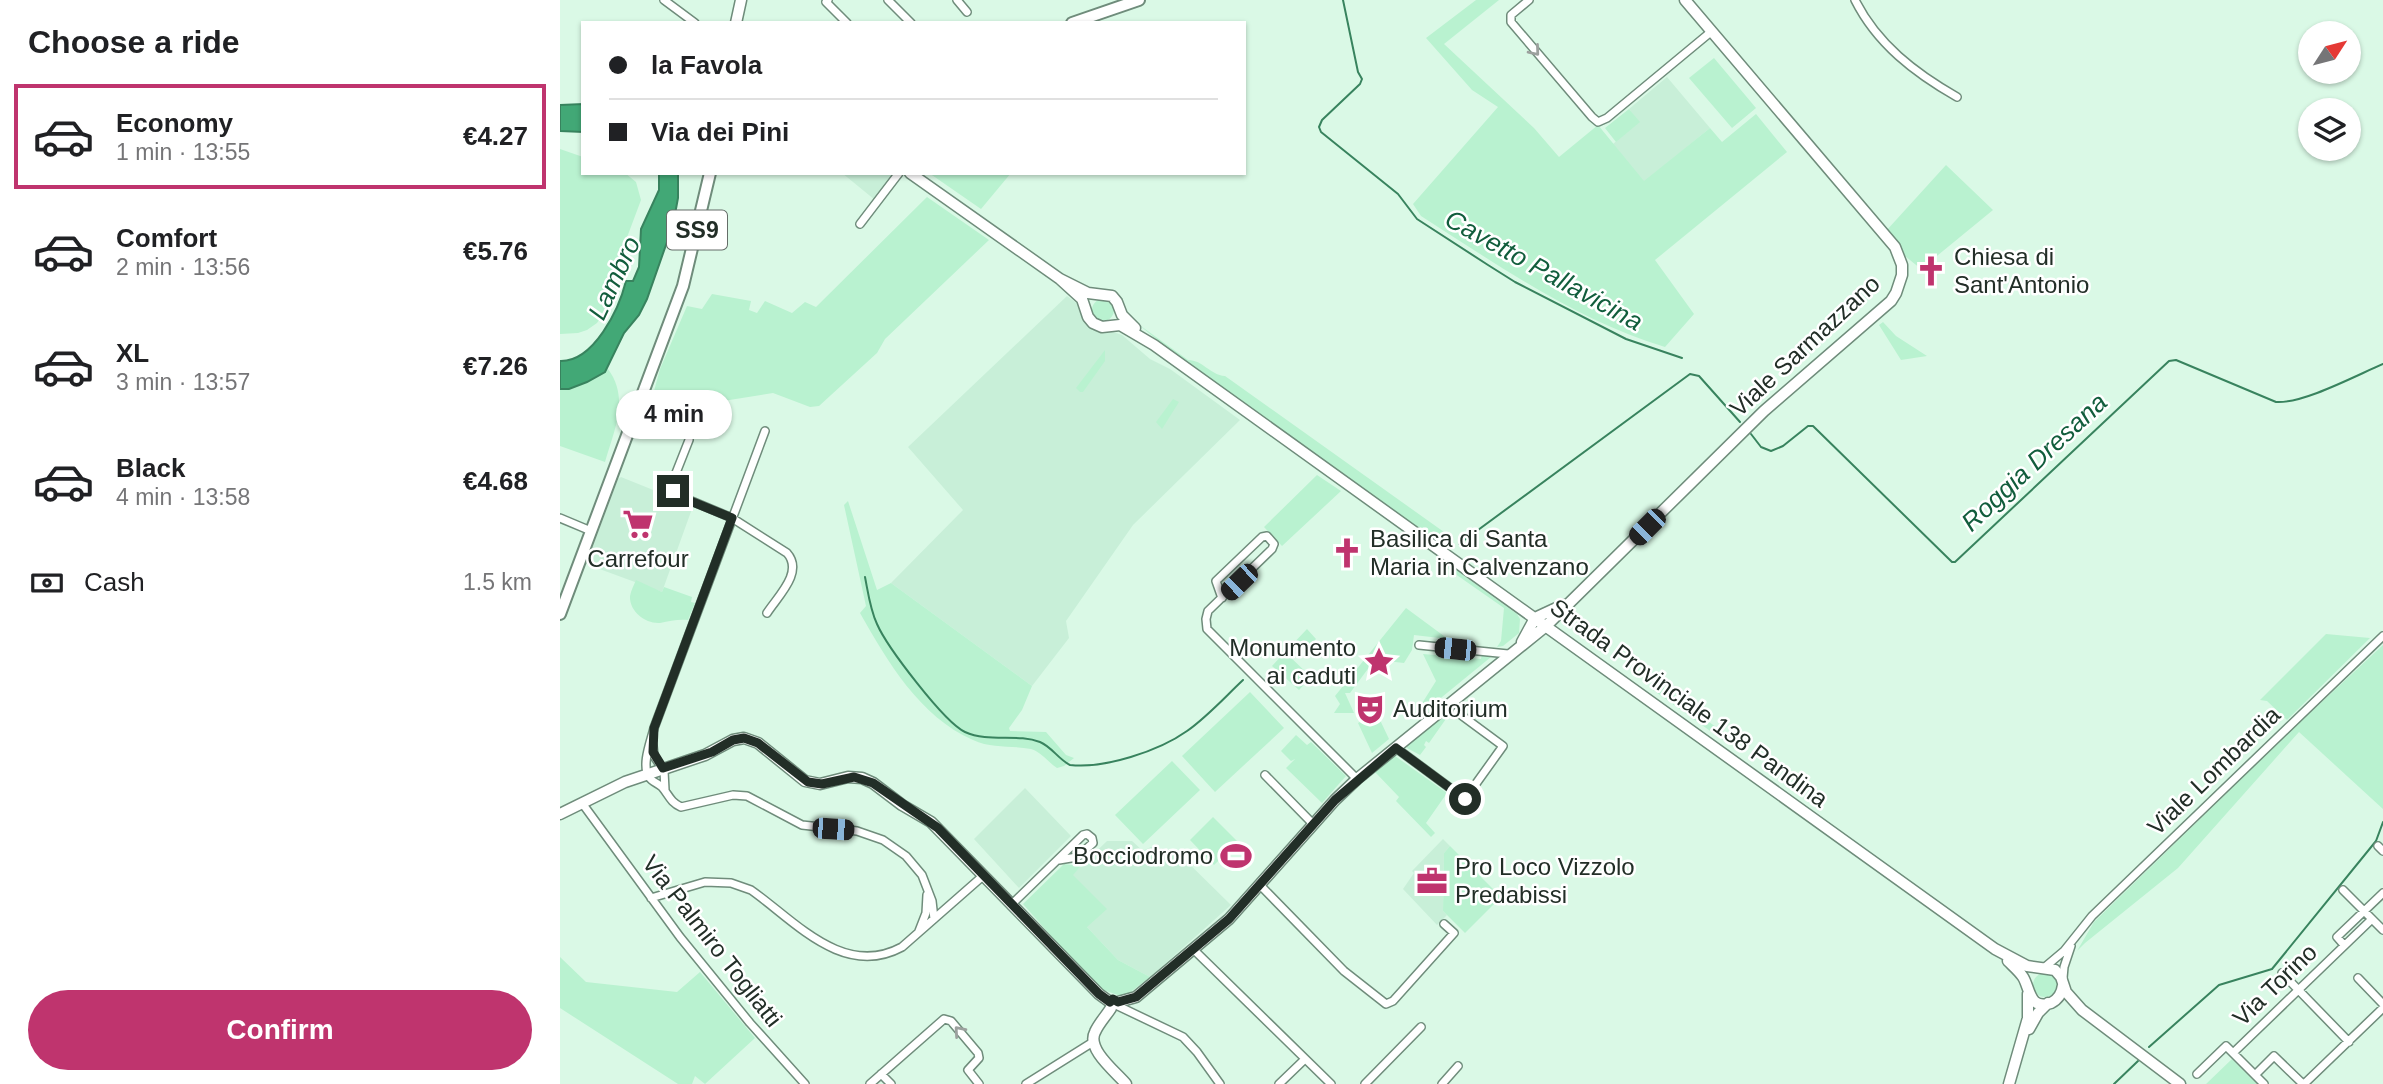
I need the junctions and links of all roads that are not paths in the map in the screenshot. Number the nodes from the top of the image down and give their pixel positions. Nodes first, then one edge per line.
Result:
1 (664, 0) edge
2 (744, 0) edge
3 (888, 0) edge
4 (957, 0) edge
5 (1139, 0) edge
6 (1529, 0) edge
7 (1685, 0) edge
8 (1855, 0) edge
9 (827, 1) edge
10 (967, 12) dead end
11 (692, 21) edge
12 (737, 21) edge
13 (742, 21) edge
14 (844, 21) edge
15 (909, 21) edge
16 (1078, 21) edge
17 (1712, 31) junction
18 (1957, 97) dead end
19 (710, 175) edge
20 (898, 175) edge
21 (913, 175) edge
22 (860, 224) dead end
23 (1060, 279) junction
24 (1099, 294) junction
25 (1119, 307) junction
26 (1087, 308) junction
27 (1110, 325) junction
28 (1154, 345) junction
29 (765, 431) dead end
30 (689, 440) dead end
31 (560, 518) edge
32 (732, 518) junction
33 (591, 531) junction
34 (1222, 598) junction
35 (1566, 603) junction
36 (767, 613) dead end
37 (560, 614) edge
38 (1535, 618) junction
39 (1546, 626) junction
40 (2383, 636) edge
41 (1419, 645) dead end
42 (1519, 645) junction
43 (1508, 654) junction
44 (1457, 712) dead end
45 (652, 738) junction
46 (1396, 748) junction
47 (663, 768) junction
48 (647, 773) junction
49 (1265, 775) dead end
50 (1357, 779) junction
51 (665, 793) junction
52 (587, 801) junction
53 (560, 814) edge
54 (1313, 824) junction
55 (1059, 860) junction
56 (984, 875) junction
57 (1259, 885) junction
58 (926, 887) junction
59 (2343, 890) dead end
60 (2383, 893) edge
61 (930, 896) junction
62 (651, 898) junction
63 (954, 901) junction
64 (1013, 904) junction
65 (927, 907) junction
66 (2364, 911) junction
67 (934, 919) junction
68 (2372, 919) junction
69 (1444, 924) dead end
70 (2383, 930) edge
71 (916, 935) junction
72 (2076, 936) junction
73 (2344, 945) junction
74 (1193, 949) junction
75 (1995, 949) junction
76 (2042, 967) junction
77 (2282, 973) dead end
78 (2358, 978) dead end
79 (2063, 983) junction
80 (2027, 989) junction
81 (2298, 990) junction
82 (2049, 1003) junction
83 (1114, 1004) junction
84 (2383, 1006) edge
85 (2097, 1023) junction
86 (1421, 1027) dead end
87 (2024, 1039) junction
88 (1093, 1042) junction
89 (2349, 1042) junction
90 (2232, 1053) junction
91 (1305, 1059) junction
92 (1458, 1066) dead end
93 (881, 1074) junction
94 (2197, 1074) dead end
95 (2255, 1074) junction
96 (804, 1084) edge
97 (870, 1084) edge
98 (891, 1084) edge
99 (979, 1084) edge
100 (1026, 1084) edge
101 (1126, 1084) edge
102 (1220, 1084) edge
103 (1279, 1084) edge
104 (1331, 1084) edge
105 (1364, 1084) edge
106 (1442, 1084) edge
107 (2009, 1084) edge
108 (2179, 1084) edge
109 (2264, 1084) edge
110 (2304, 1084) edge

1 - 11 street
2 - 12 street
2 - 13 street
3 - 15 street
4 - 10 street
5 - 16 main road
6 -> 17 street
7 - 17 street, Viale Sarmazzano
8 - 18 street
9 - 14 street
17 - 35 street, Viale Sarmazzano
19 - 33 main road, SS9
20 - 22 street
21 - 23 street
23 - 24 street
23 - 26 street
24 - 25 street
24 - 26 street
25 - 27 street
25 - 28 street, Strada Provinciale 138 Pandina
26 - 27 street
27 - 28 street, Strada Provinciale 138 Pandina
28 - 38 street, Strada Provinciale 138 Pandina
29 - 32 street
30 - 32 street
31 - 33 street
32 - 36 street
32 - 45 street
33 - 37 main road, SS9
34 - 34 street
34 - 50 street
35 - 38 street
35 - 39 street
38 - 39 street, Strada Provinciale 138 Pandina
38 - 42 street
39 - 42 street
39 - 75 street, Strada Provinciale 138 Pandina
40 - 72 street, Viale Lombardia
41 - 43 street
42 - 43 street
43 - 46 street
44 - 46 street
45 - 47 street
45 - 48 street
46 - 50 street
47 - 48 street
47 - 51 street
47 - 56 street
48 - 51 street
48 - 52 street
49 - 54 street
50 - 54 street
51 - 58 street
52 - 53 street
52 - 62 street, Via Palmiro Togliatti
54 - 57 street
55 - 55 street
55 - 64 street
56 - 63 street
56 - 64 street
57 - 69 street
57 - 74 street
58 - 61 street
58 - 65 street
59 - 66 street
60 - 66 street, Via Torino
61 - 63 street
61 - 67 street
62 - 71 street
62 - 96 street, Via Palmiro Togliatti
63 - 67 street
64 - 83 street
65 - 67 street
65 - 71 street
66 - 68 street
66 - 73 street, Via Torino
67 - 71 street
68 - 70 street
68 - 73 street, Via Torino
72 - 76 street, Viale Lombardia
72 - 79 street, Viale Lombardia
73 - 81 street, Via Torino
74 - 83 street
74 - 91 street
75 - 76 street, Strada Provinciale 138 Pandina
75 - 80 street, Strada Provinciale 138 Pandina
76 - 79 street
76 - 80 street
77 - 81 street
78 - 84 street
79 - 82 street
79 - 85 street
80 - 82 street
80 - 87 street
81 - 89 street
81 - 90 street, Via Torino
82 - 85 street
82 - 87 street
83 - 88 street
83 - 102 street
84 - 89 street
85 - 108 street
86 - 105 street
87 - 107 street
88 - 100 street
88 - 101 street
89 - 110 street
90 - 94 street, Via Torino
90 - 95 street
91 - 103 street
91 - 104 street
92 - 106 street
93 - 97 street
93 - 98 street
99 -> 93 street
95 - 109 street
95 - 110 street

